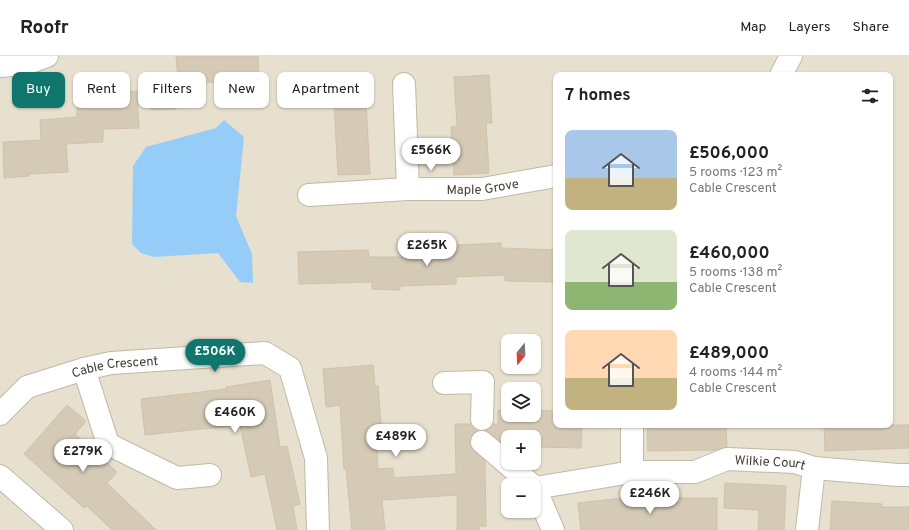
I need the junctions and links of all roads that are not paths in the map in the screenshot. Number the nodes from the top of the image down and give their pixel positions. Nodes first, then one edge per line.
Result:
1 (48, 56) edge
2 (791, 56) edge
3 (0, 66) edge
4 (783, 72) edge
5 (404, 84) dead end
6 (553, 177) edge
7 (408, 189) junction
8 (309, 195) dead end
9 (84, 368) junction
10 (444, 383) dead end
11 (0, 414) edge
12 (482, 419) dead end
13 (632, 428) edge
14 (482, 442) dead end
15 (814, 468) junction
16 (632, 472) junction
17 (210, 475) dead end
18 (909, 475) edge
19 (0, 476) edge
20 (524, 478) edge
21 (541, 486) edge
22 (541, 503) edge
23 (62, 530) edge
24 (318, 530) edge
25 (553, 530) edge
26 (807, 530) edge

1 - 3 street
2 - 4 street
5 - 7 street
6 - 7 street, Maple Grove
7 - 8 street, Maple Grove
9 - 11 street, Cable Crescent
9 - 17 street
9 - 24 street, Cable Crescent
10 - 12 street
13 - 16 street
14 - 20 street
15 - 16 street, Wilkie Court
15 - 18 street, Wilkie Court
15 - 26 street
16 - 21 street, Wilkie Court
19 - 23 street
22 - 25 street

